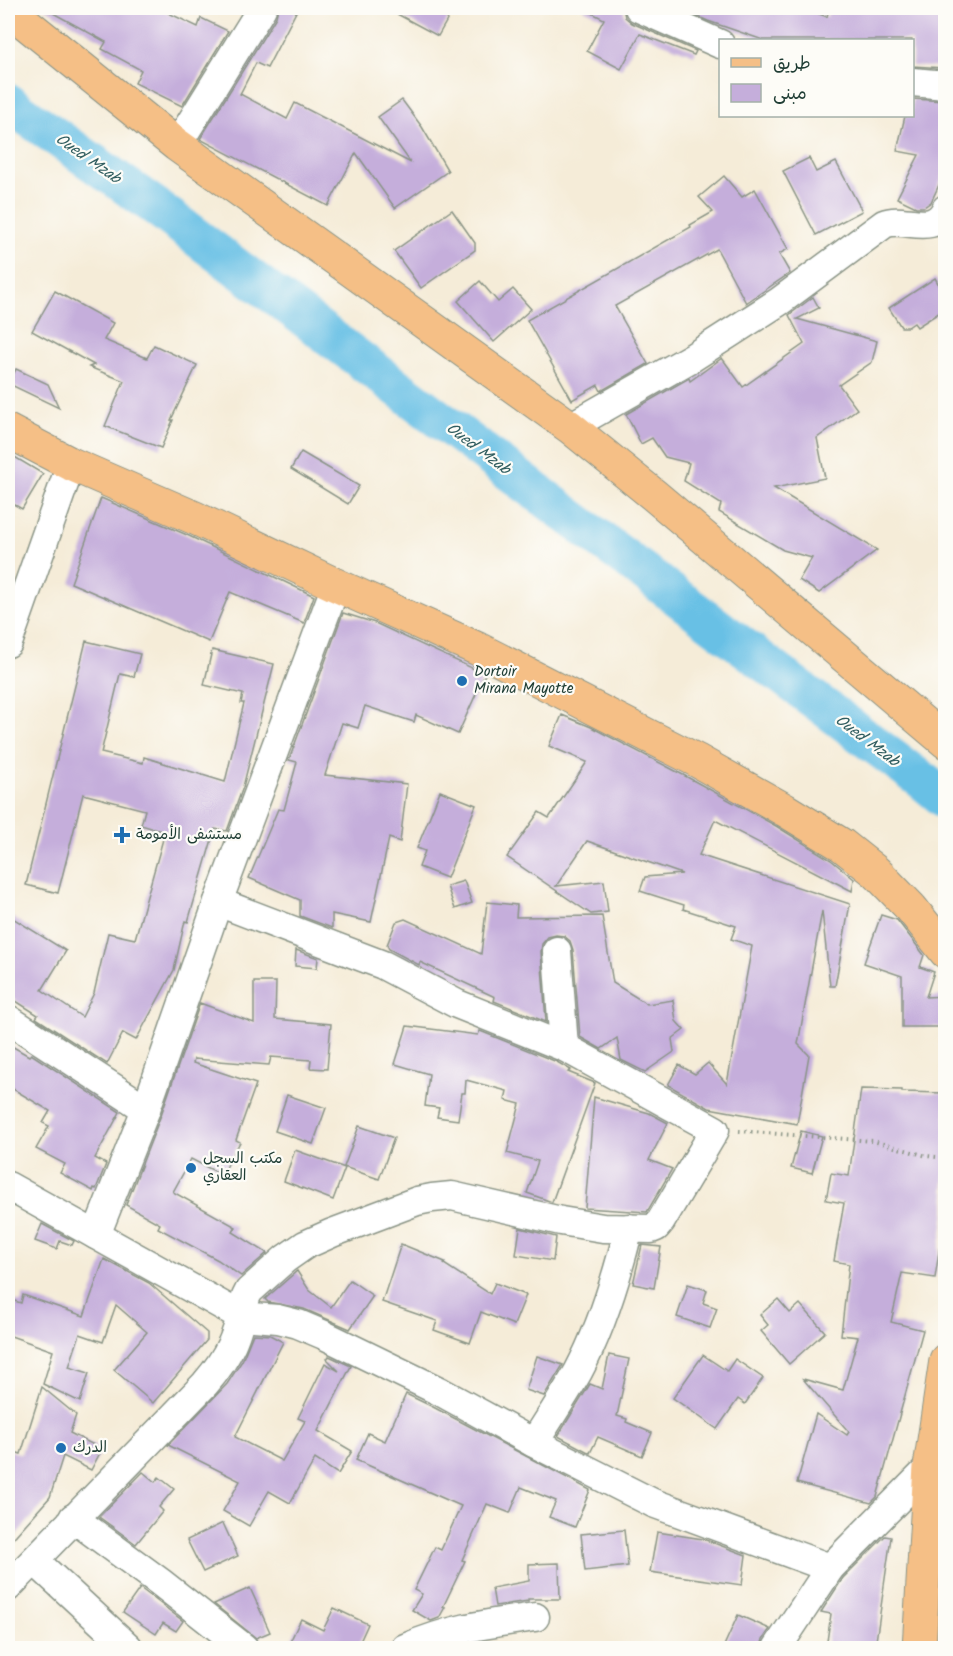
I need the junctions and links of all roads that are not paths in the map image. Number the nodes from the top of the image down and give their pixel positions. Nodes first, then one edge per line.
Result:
1 (262, 8) edge
2 (639, 8) edge
3 (8, 9) edge
4 (719, 44) edge
5 (914, 82) edge
6 (945, 85) edge
7 (177, 145) junction
8 (945, 209) edge
9 (570, 427) junction
10 (8, 431) edge
11 (71, 464) junction
12 (336, 585) junction
13 (8, 643) edge
14 (945, 742) edge
15 (218, 902) junction
16 (556, 951) dead end
17 (945, 952) edge
18 (8, 1019) edge
19 (564, 1047) junction
20 (146, 1109) junction
21 (8, 1186) edge
22 (629, 1228) junction
23 (96, 1235) junction
24 (241, 1316) junction
25 (945, 1360) edge
26 (534, 1443) junction
27 (930, 1467) junction
28 (73, 1518) junction
29 (34, 1561) junction
30 (830, 1568) junction
31 (8, 1587) edge
32 (535, 1617) dead end
33 (128, 1647) dead end
34 (244, 1648) edge
35 (405, 1648) edge
36 (777, 1648) edge
37 (919, 1648) edge

1 - 7 street
2 - 4 street
3 - 7 main road
5 - 6 street
7 - 9 main road
8 - 9 street
9 - 14 main road
10 - 11 main road
11 - 12 main road
11 - 13 street
12 - 15 street
12 - 17 main road
15 - 19 street
15 - 20 street
16 - 19 street
18 - 20 street
19 - 22 street
20 - 23 street
21 - 23 street
22 - 24 street
22 - 26 street
23 - 24 street
24 - 26 street
24 - 28 street
25 - 27 main road
26 - 30 street
27 - 30 street
27 - 37 main road
28 - 29 street
28 - 34 street
29 - 31 street
29 - 33 street
30 - 36 street
32 - 35 street

